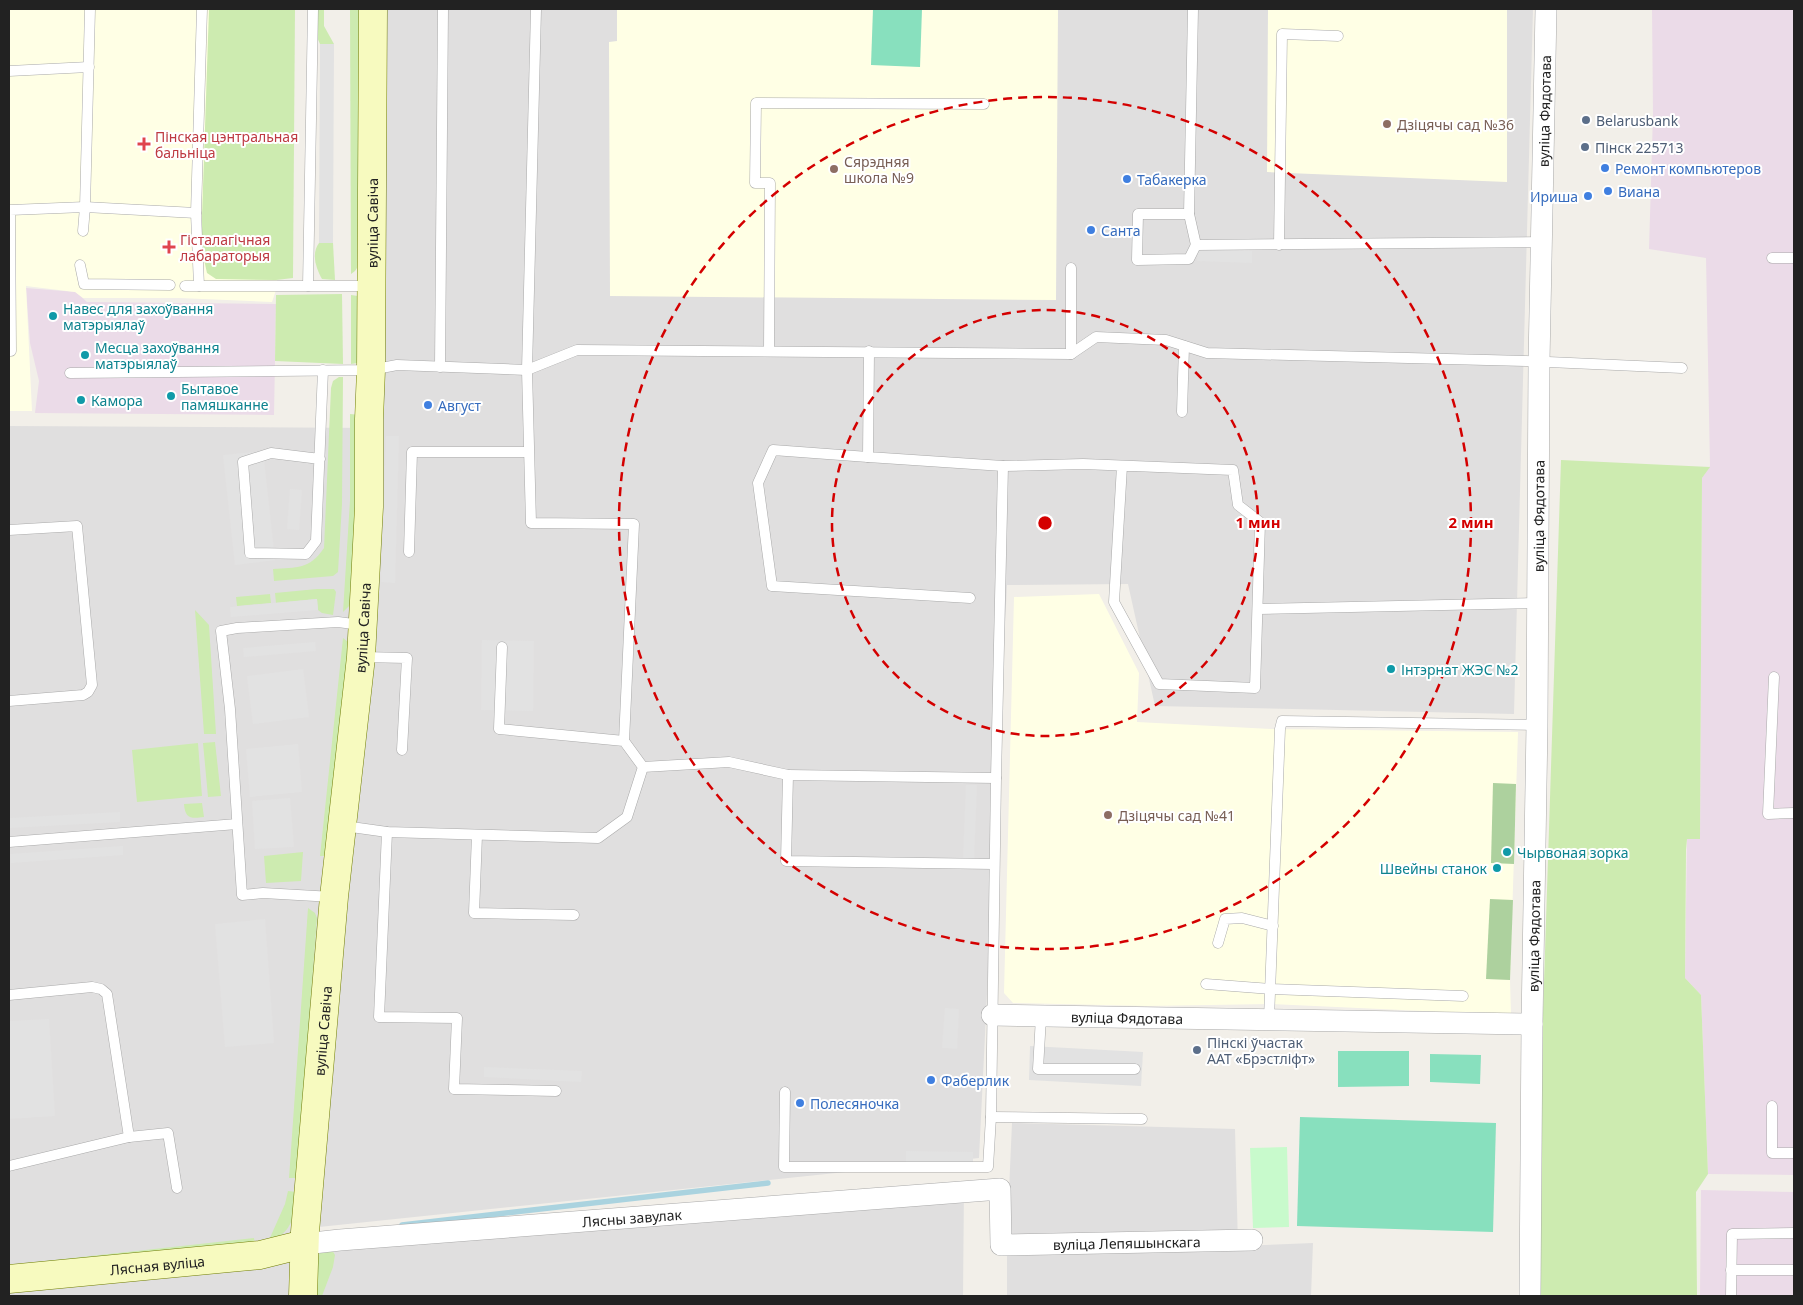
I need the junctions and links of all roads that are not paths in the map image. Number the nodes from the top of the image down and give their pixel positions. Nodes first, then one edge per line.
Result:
1 (90, 9) edge
2 (202, 9) edge
3 (313, 9) edge
4 (373, 9) edge
5 (443, 9) edge
6 (536, 9) edge
7 (1193, 9) edge
8 (1546, 9) edge
9 (1338, 36) dead end
10 (89, 67) junction
11 (9, 71) edge
12 (984, 104) dead end
13 (85, 207) junction
14 (196, 214) junction
15 (1189, 214) junction
16 (83, 232) dead end
17 (1542, 242) junction
18 (1279, 244) junction
19 (1196, 245) junction
20 (1772, 258) dead end
21 (1794, 258) edge
22 (80, 265) dead end
23 (1071, 268) dead end
24 (170, 285) dead end
25 (185, 286) dead end
26 (199, 286) junction
27 (308, 286) junction
28 (371, 286) junction
29 (1184, 346) junction
30 (9, 351) edge
31 (769, 351) junction
32 (869, 351) junction
33 (1071, 354) junction
34 (1539, 362) junction
35 (440, 367) junction
36 (1682, 368) dead end
37 (323, 370) junction
38 (372, 370) junction
39 (527, 370) junction
40 (70, 373) dead end
41 (1182, 412) dead end
42 (528, 452) junction
43 (868, 457) junction
44 (320, 459) junction
45 (1003, 466) junction
46 (1122, 466) junction
47 (9, 530) edge
48 (409, 552) dead end
49 (970, 598) dead end
50 (1537, 603) junction
51 (1258, 608) junction
52 (363, 625) junction
53 (502, 647) dead end
54 (361, 656) junction
55 (1774, 677) dead end
56 (9, 701) edge
57 (1537, 725) junction
58 (624, 741) junction
59 (402, 750) dead end
60 (643, 766) junction
61 (788, 775) junction
62 (996, 778) junction
63 (1794, 813) edge
64 (237, 824) junction
65 (342, 826) junction
66 (387, 832) junction
67 (477, 835) junction
68 (9, 842) edge
69 (994, 864) junction
70 (334, 897) junction
71 (574, 915) dead end
72 (1274, 926) junction
73 (1218, 943) dead end
74 (1206, 984) dead end
75 (1271, 989) junction
76 (9, 995) edge
77 (1463, 996) dead end
78 (992, 1015) junction
79 (1042, 1017) junction
80 (1269, 1019) junction
81 (1532, 1024) junction
82 (1135, 1069) dead end
83 (556, 1091) dead end
84 (785, 1092) dead end
85 (1772, 1106) dead end
86 (991, 1117) junction
87 (1142, 1119) dead end
88 (129, 1137) junction
89 (1794, 1153) edge
90 (9, 1166) edge
91 (178, 1188) dead end
92 (1794, 1233) edge
93 (1252, 1240) dead end
94 (304, 1244) junction
95 (1001, 1245) joint
96 (1731, 1270) junction
97 (1794, 1270) edge
98 (9, 1279) edge
99 (303, 1296) edge
100 (1530, 1296) edge
101 (1731, 1296) edge

1 - 10 lane
2 - 14 lane
3 - 27 lane
4 - 28 street, вуліца Савіча
5 - 35 lane
6 - 39 lane
7 - 15 lane
8 - 17 street, вуліца Фядотава
9 - 18 lane
10 - 11 lane
10 - 13 lane
12 - 31 lane
13 - 14 lane
13 - 16 lane
13 - 30 lane
14 - 26 lane
15 - 19 lane
15 - 19 lane
17 - 18 lane
17 - 34 street, вуліца Фядотава
18 - 19 lane
20 - 21 lane
22 - 24 lane
23 - 33 lane
25 - 26 lane
26 - 27 lane
27 - 28 lane
28 - 38 street, вуліца Савіча
29 - 33 lane
29 - 34 lane
29 - 41 lane
31 - 32 lane
31 - 39 lane
32 - 33 lane
32 - 43 lane
34 - 36 lane
34 - 50 street, вуліца Фядотава
35 - 38 lane
35 - 39 lane
37 - 38 lane
37 - 40 lane
37 - 44 lane
38 - 52 street, вуліца Савіча
39 - 42 lane
42 - 48 lane
42 - 58 lane
43 - 45 lane
43 - 49 lane
44 - 44 lane
45 - 46 lane
45 - 62 lane
46 - 51 lane
46 - 51 lane
47 - 56 lane
50 - 51 lane
50 - 57 street, вуліца Фядотава
52 - 54 street, вуліца Савіча
52 - 64 lane
53 - 58 lane
54 - 59 lane
54 - 65 street, вуліца Савіча
55 - 63 lane
57 - 72 lane
57 - 81 street, вуліца Фядотава
58 - 60 lane
60 - 61 lane
60 - 67 lane
61 - 62 lane
61 - 69 lane
62 - 69 lane
64 - 68 lane
64 - 70 lane
65 - 66 lane
65 - 70 street, вуліца Савіча
66 - 67 lane
66 - 83 lane
67 - 71 lane
69 - 78 lane
70 - 94 street, вуліца Савіча
72 - 73 lane
72 - 75 lane
74 - 75 lane
75 - 77 lane
75 - 80 lane
76 - 88 lane
78 - 79 street, вуліца Фядотава
78 - 86 lane
79 - 80 street, вуліца Фядотава
79 - 82 lane
80 - 81 street, вуліца Фядотава
81 - 100 street, вуліца Фядотава
84 - 86 lane
85 - 89 lane
86 - 87 lane
88 - 90 lane
88 - 91 lane
92 - 96 lane
93 - 95 street, вуліца Лепяшынскага
94 - 95 street, Лясны завулак
94 - 98 street, Лясная вуліца
94 - 99 street, вуліца Савіча
96 - 97 lane
96 - 101 lane

